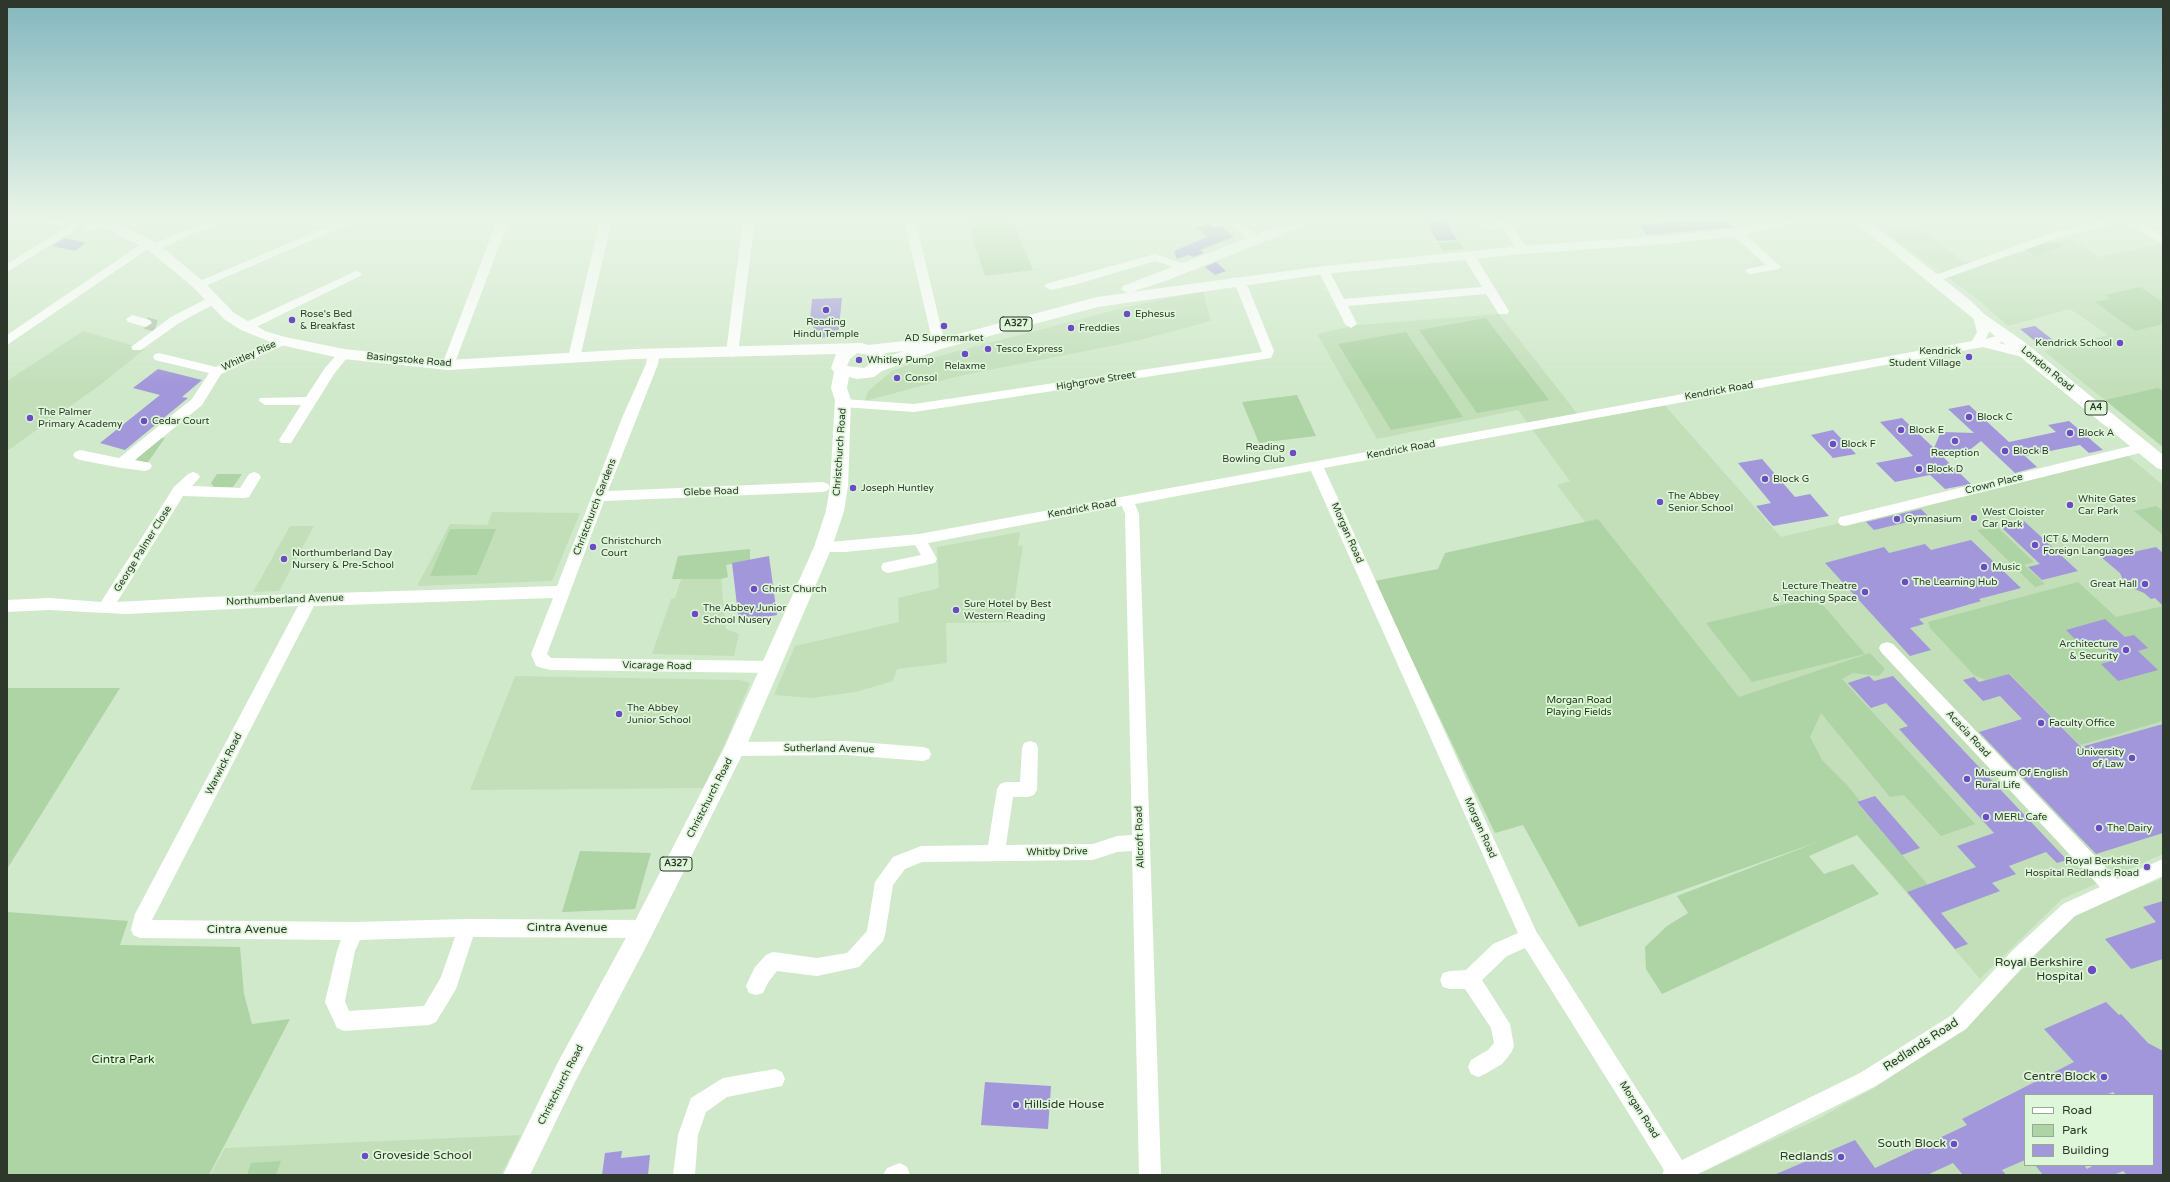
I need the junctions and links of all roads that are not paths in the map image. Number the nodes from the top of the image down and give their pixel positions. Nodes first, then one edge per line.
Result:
1 (108, 274) edge
2 (185, 274) edge
3 (225, 274) edge
4 (356, 274) dead end
5 (482, 274) edge
6 (593, 274) edge
7 (742, 274) edge
8 (921, 274) edge
9 (1097, 274) edge
10 (1170, 274) edge
11 (1290, 274) edge
12 (1326, 274) edge
13 (1480, 274) edge
14 (1929, 274) edge
15 (1945, 274) edge
16 (1163, 277) joint
17 (1934, 278) junction
18 (1235, 281) junction
19 (199, 285) junction
20 (1050, 286) dead end
21 (1490, 290) junction
22 (212, 300) junction
23 (1098, 302) junction
24 (1340, 303) junction
25 (1965, 303) junction
26 (1503, 310) dead end
27 (1979, 317) junction
28 (132, 319) dead end
29 (1351, 324) dead end
30 (155, 326) junction
31 (246, 327) junction
32 (2004, 335) junction
33 (7, 341) edge
34 (282, 341) junction
35 (937, 344) junction
36 (1981, 344) junction
37 (138, 347) dead end
38 (852, 349) junction
39 (871, 349) junction
40 (806, 351) junction
41 (654, 353) junction
42 (732, 353) junction
43 (344, 354) junction
44 (2030, 355) junction
45 (159, 357) dead end
46 (574, 358) junction
47 (448, 365) junction
48 (841, 366) junction
49 (872, 370) junction
50 (217, 371) junction
51 (265, 401) dead end
52 (308, 401) junction
53 (843, 402) junction
54 (286, 440) dead end
55 (2143, 448) junction
56 (80, 455) dead end
57 (122, 463) junction
58 (2162, 463) edge
59 (145, 466) dead end
60 (1316, 466) junction
61 (193, 476) dead end
62 (254, 477) dead end
63 (823, 487) dead end
64 (179, 491) junction
65 (600, 496) junction
66 (1127, 501) junction
67 (1845, 521) dead end
68 (919, 539) junction
69 (823, 547) junction
70 (888, 567) dead end
71 (564, 592) junction
72 (309, 600) junction
73 (7, 606) edge
74 (106, 607) junction
75 (1887, 648) dead end
76 (542, 662) joint
77 (771, 667) junction
78 (1030, 748) dead end
79 (734, 749) junction
80 (923, 754) dead end
81 (1140, 843) junction
82 (996, 853) junction
83 (2163, 867) edge
84 (2114, 889) junction
85 (140, 928) joint
86 (468, 928) junction
87 (643, 929) junction
88 (354, 931) junction
89 (1529, 936) junction
90 (1470, 979) junction
91 (1450, 980) dead end
92 (756, 986) dead end
93 (1478, 1067) dead end
94 (776, 1079) dead end
95 (1676, 1174) edge
96 (516, 1175) edge
97 (684, 1175) edge
98 (1150, 1175) edge

1 - 33 street
2 - 19 main road, Basingstoke Road
3 - 19 street
4 - 31 street
5 - 47 street
6 - 46 street
7 - 42 street
8 - 35 street
9 - 20 street
10 - 16 main road, A327
11 - 18 main road, A327
12 - 24 street
13 - 21 street
14 - 17 main road, London Road / A4
15 - 17 street
16 - 23 main road, A327
17 - 25 main road, London Road / A4
18 - 23 main road, A327
18 - 53 street, Highgrove Street
19 - 22 main road, Basingstoke Road
21 - 24 street
21 - 26 street
22 - 30 street
22 - 31 main road, Basingstoke Road
23 - 35 main road, A327
24 - 29 street
25 - 27 main road, London Road / A4
25 - 32 main road, London Road / A4
27 - 32 main road, London Road / A4
27 - 36 street
28 - 30 street
30 - 37 street
31 - 34 main road, Basingstoke Road
32 - 36 street, Kendrick Road
32 - 44 main road, London Road / A4
34 - 43 main road, Basingstoke Road
34 - 50 street, Whitley Rise
35 - 39 main road, A327
35 - 49 main road, A327
36 - 44 street, Kendrick Road
36 - 60 street, Kendrick Road
38 - 39 main road
38 - 40 main road, Basingstoke Road
38 - 48 main road
39 - 49 main road
40 - 42 main road, Basingstoke Road
40 - 48 main road
41 - 42 main road, Basingstoke Road
41 - 46 main road, Basingstoke Road
41 - 65 street, Christchurch Gardens
43 - 47 main road, Basingstoke Road
43 - 52 street
44 - 55 main road, London Road / A4
45 - 50 street, Whitley Rise
46 - 47 main road, Basingstoke Road
48 - 49 main road
48 - 53 main road, Christchurch Road / A327
49 - 53 main road, Christchurch Road / A327
50 - 57 street, Whitley Rise
51 - 52 street
52 - 54 street
53 - 69 main road, Christchurch Road / A327
55 - 58 main road, London Road / A4
55 - 67 street, Crown Place
56 - 57 street
57 - 59 street
60 - 66 street, Kendrick Road
60 - 89 street, Morgan Road
61 - 64 street, George Palmer Close
62 - 64 street
63 - 65 street, Glebe Road
64 - 74 street, George Palmer Close
65 - 71 street, Christchurch Gardens
66 - 68 street, Kendrick Road
66 - 81 street, Allcroft Road
68 - 69 street, Kendrick Road
68 - 70 street
69 - 77 main road, Christchurch Road / A327
71 - 72 street, Northumberland Avenue
71 - 76 street, Christchurch Gardens
72 - 74 street, Northumberland Avenue
72 - 85 street, Warwick Road
73 - 74 street, Northumberland Avenue
75 - 84 street, Acacia Road
76 - 77 street, Vicarage Road
77 - 79 main road, Christchurch Road / A327
78 - 82 street
79 - 80 street, Sutherland Avenue
79 - 87 main road, Christchurch Road / A327
81 - 82 street, Whitby Drive
81 - 98 street, Allcroft Road
82 - 92 street, Whitby Drive
83 - 84 street, Redlands Road
84 - 95 street, Redlands Road
85 - 88 street, Cintra Avenue
86 - 87 street, Cintra Avenue
86 - 88 street, Cintra Avenue
86 - 88 street
87 - 96 main road, Christchurch Road / A327
89 - 90 street
89 - 95 street, Morgan Road
90 - 91 street
90 - 93 street
94 - 97 street

